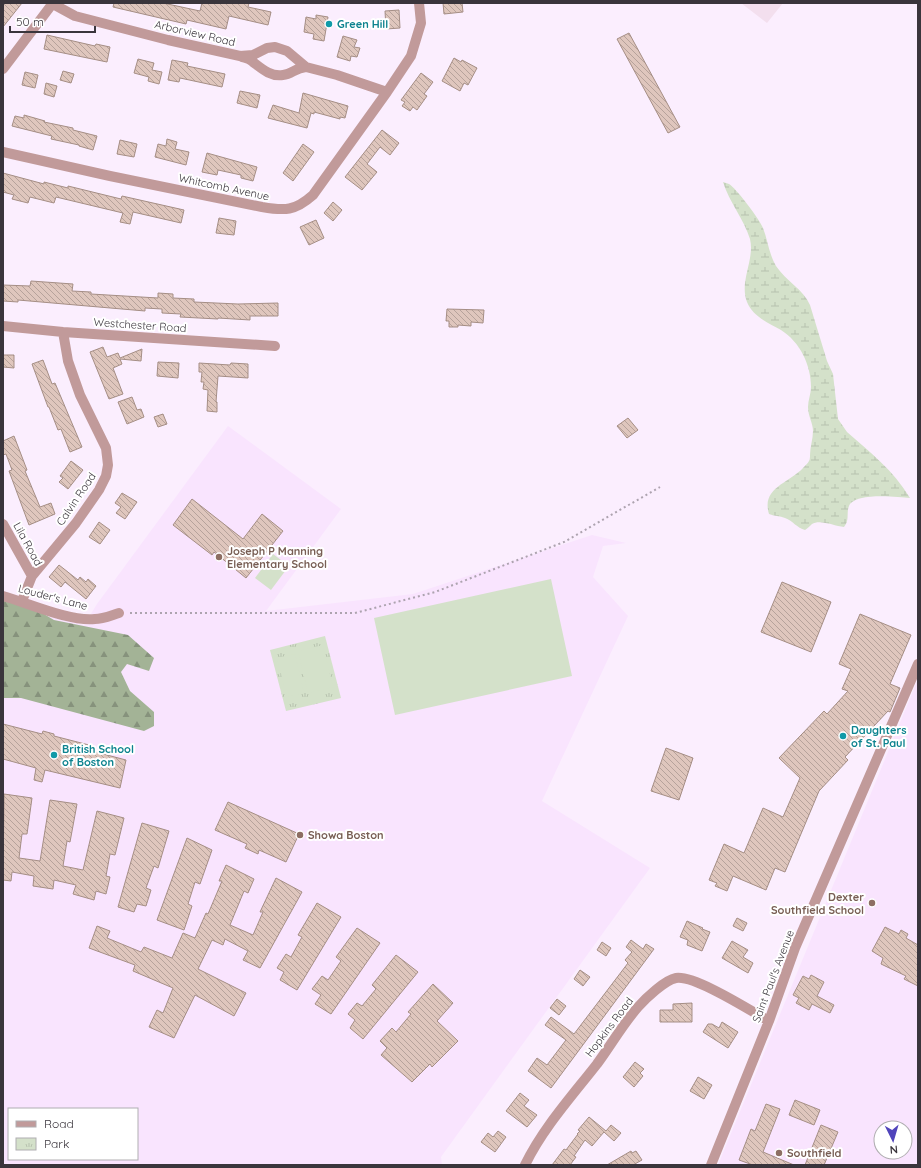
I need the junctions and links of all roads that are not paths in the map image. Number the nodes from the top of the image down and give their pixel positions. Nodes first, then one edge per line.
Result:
1 (419, 3) edge
2 (53, 4) edge
3 (240, 56) junction
4 (306, 67) junction
5 (3, 69) edge
6 (387, 92) junction
7 (3, 152) edge
8 (3, 326) edge
9 (63, 332) junction
10 (275, 346) dead end
11 (3, 524) edge
12 (32, 576) junction
13 (3, 596) edge
14 (22, 602) junction
15 (119, 614) road end
16 (918, 664) edge
17 (769, 1022) junction
18 (525, 1165) edge
19 (711, 1165) edge

1 - 6 street, Whitcomb Avenue
2 - 3 street, Arborview Road
2 - 5 street
3 - 4 street, Arborview Road
3 - 4 street, Arborview Road
4 - 6 street, Arborview Road
6 - 7 street, Whitcomb Avenue
8 - 9 street, Westchester Road
9 - 10 street, Westchester Road
9 - 12 street, Calvin Road
11 - 12 street, Lila Road
12 - 14 street, Calvin Road
13 - 14 street, Louder's Lane
14 - 15 street, Louder's Lane
16 - 17 street, Saint Paul's Avenue
17 - 18 street, Hopkins Road
17 - 19 street, Saint Paul's Avenue

